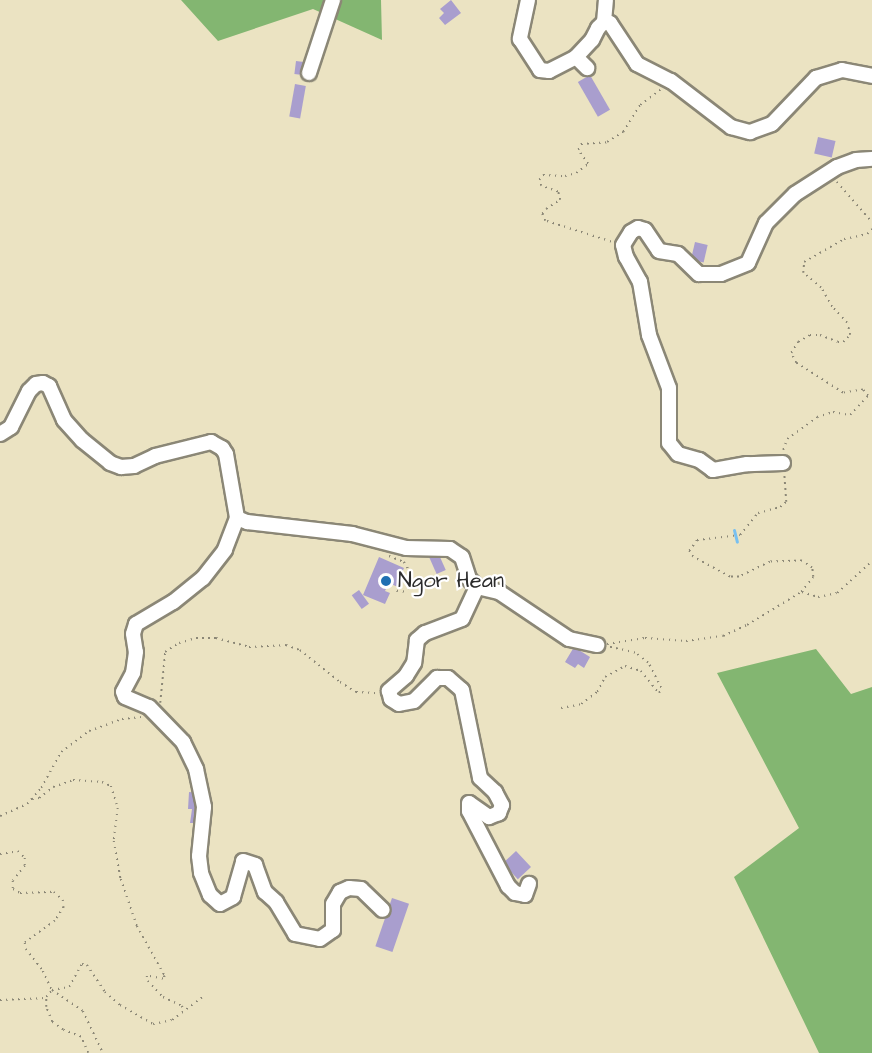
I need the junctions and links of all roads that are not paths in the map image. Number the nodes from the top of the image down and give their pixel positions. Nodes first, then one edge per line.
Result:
1 (333, 0) edge
2 (528, 0) edge
3 (606, 0) edge
4 (604, 22) junction
5 (576, 57) junction
6 (587, 68) dead end
7 (309, 73) dead end
8 (872, 76) edge
9 (872, 159) edge
10 (0, 434) edge
11 (783, 463) road end
12 (238, 524) junction
13 (477, 588) junction
14 (597, 645) road end
15 (529, 884) dead end
16 (383, 910) dead end

1 - 7 street
2 - 5 street
3 - 4 street
4 - 5 street
4 - 8 street
5 - 6 street
9 - 11 street
10 - 12 street
12 - 13 street
12 - 16 street
13 - 14 street
13 - 15 street

